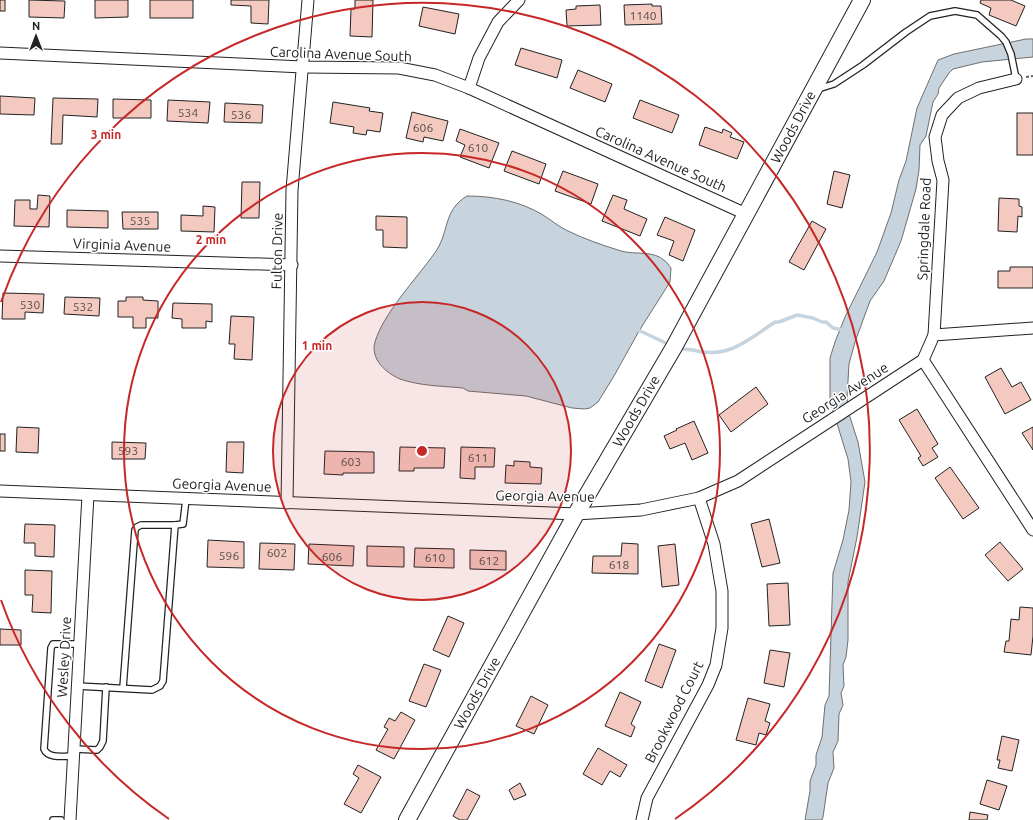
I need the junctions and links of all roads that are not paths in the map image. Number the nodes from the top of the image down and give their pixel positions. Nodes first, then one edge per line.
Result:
1 (308, 0) edge
2 (519, 0) edge
3 (862, 0) edge
4 (0, 53) edge
5 (303, 68) junction
6 (1016, 80) joint
7 (469, 88) junction
8 (813, 91) junction
9 (746, 214) junction
10 (0, 256) edge
11 (292, 265) junction
12 (1033, 328) edge
13 (934, 335) junction
14 (923, 360) junction
15 (0, 491) edge
16 (88, 495) junction
17 (699, 498) junction
18 (186, 499) junction
19 (287, 503) junction
20 (576, 514) junction
21 (175, 525) junction
22 (1033, 530) edge
23 (80, 644) junction
24 (77, 686) junction
25 (106, 687) junction
26 (123, 688) junction
27 (73, 752) junction
28 (53, 820) edge
29 (61, 820) edge
30 (70, 820) edge
31 (407, 820) edge
32 (642, 820) edge

1 - 5 street, Fulton Drive
2 - 7 street
3 - 8 street, Woods Drive
4 - 5 street, Carolina Avenue South
5 - 7 street, Carolina Avenue South
5 - 11 street, Fulton Drive
6 - 8 lane
6 - 13 street, Springdale Road
7 - 9 street, Carolina Avenue South
8 - 9 street, Woods Drive
9 - 20 street, Woods Drive
10 - 11 street, Virginia Avenue
11 - 19 street, Fulton Drive
12 - 13 street
13 - 14 street
14 - 17 street, Georgia Avenue
14 - 22 street
15 - 16 street, Georgia Avenue
16 - 18 street, Georgia Avenue
16 - 23 street, Wesley Drive
17 - 20 street, Georgia Avenue
17 - 32 street, Brookwood Court
18 - 19 street, Georgia Avenue
18 - 21 lane
19 - 20 street, Georgia Avenue
20 - 31 street, Woods Drive
21 - 26 lane
21 - 26 lane
23 - 24 street, Wesley Drive
23 - 27 lane
24 - 25 lane
24 - 27 street, Wesley Drive
25 - 26 lane
25 - 27 lane
27 - 30 street, Wesley Drive
28 - 29 lane

